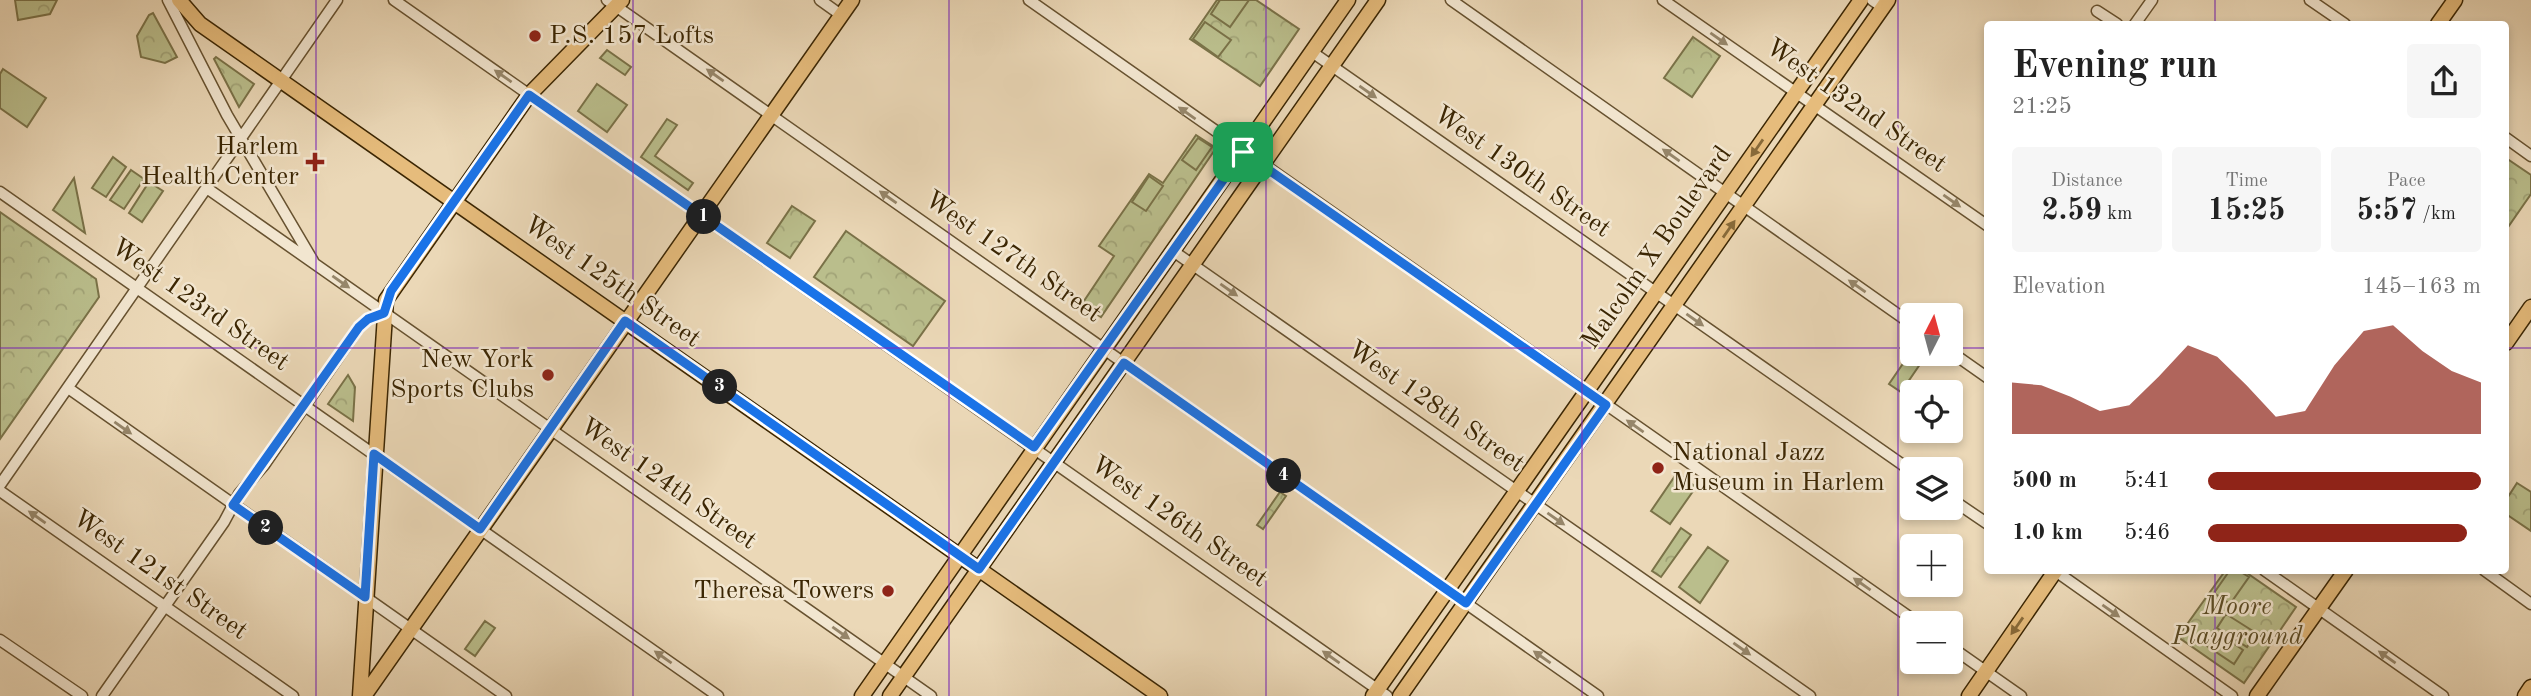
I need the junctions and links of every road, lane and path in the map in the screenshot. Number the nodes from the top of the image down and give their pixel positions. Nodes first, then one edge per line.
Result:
1 (168, 0) edge
2 (179, 0) edge
3 (337, 0) edge
4 (394, 0) edge
5 (820, 0) edge
6 (852, 0) edge
7 (1029, 0) edge
8 (1348, 0) edge
9 (1378, 0) edge
10 (1451, 0) edge
11 (1663, 0) edge
12 (1861, 0) edge
13 (2152, 0) edge
14 (2310, 0) edge
15 (2455, 0) edge
16 (615, 2) edge
17 (1881, 2) edge
18 (2097, 11) dead end
19 (841, 15) junction
20 (2112, 21) edge
21 (2138, 21) edge
22 (2341, 21) edge
23 (2440, 21) edge
24 (1312, 52) junction
25 (1332, 66) junction
26 (283, 82) junction
27 (1796, 93) junction
28 (529, 95) junction
29 (1815, 106) junction
30 (771, 114) junction
31 (242, 138) junction
32 (2509, 140) edge
33 (1243, 152) junction
34 (2531, 156) edge
35 (1262, 165) junction
36 (208, 189) junction
37 (0, 192) edge
38 (1725, 193) junction
39 (454, 202) junction
40 (1745, 207) junction
41 (701, 215) junction
42 (1984, 223) edge
43 (1173, 251) junction
44 (314, 263) junction
45 (1192, 264) junction
46 (137, 289) junction
47 (1656, 293) junction
48 (1675, 306) junction
49 (2531, 307) edge
50 (384, 313) junction
51 (1900, 316) edge
52 (625, 321) junction
53 (2509, 339) edge
54 (1104, 349) junction
55 (1964, 361) edge
56 (1124, 363) junction
57 (1984, 375) edge
58 (68, 388) junction
59 (1585, 391) junction
60 (1606, 405) junction
61 (305, 406) junction
62 (549, 428) junction
63 (1034, 447) junction
64 (374, 454) junction
65 (1053, 461) junction
66 (1900, 463) edge
67 (0, 485) edge
68 (0, 491) edge
69 (1517, 491) junction
70 (233, 505) junction
71 (1536, 505) junction
72 (1963, 507) edge
73 (1984, 521) edge
74 (480, 529) junction
75 (960, 556) junction
76 (979, 569) junction
77 (2053, 574) edge
78 (2059, 574) edge
79 (2270, 574) edge
80 (2343, 574) edge
81 (2490, 574) edge
82 (1448, 590) junction
83 (365, 597) junction
84 (1466, 603) junction
85 (2531, 604) edge
86 (164, 606) junction
87 (2319, 609) junction
88 (1901, 611) edge
89 (411, 630) junction
90 (0, 640) edge
91 (1963, 655) edge
92 (884, 663) junction
93 (1986, 671) junction
94 (904, 677) junction
95 (2531, 687) edge
96 (1379, 694) edge
97 (82, 696) edge
98 (102, 696) edge
99 (293, 696) edge
100 (362, 696) edge
101 (506, 696) edge
102 (719, 696) edge
103 (862, 696) edge
104 (890, 696) edge
105 (932, 696) edge
106 (1160, 696) edge
107 (1400, 696) edge
108 (1598, 696) edge
109 (1810, 696) edge
110 (1969, 696) edge
111 (2021, 696) edge
112 (2232, 696) edge
113 (2257, 696) edge
114 (2443, 696) edge
115 (2525, 696) edge

1 - 31 street
2 - 26 main road, West 125th Street
3 - 26 street
28 -> 4 street, West 126th Street
5 - 19 street
6 - 19 main road
33 -> 7 street
8 - 24 main road
9 - 25 main road
38 -> 10 street
11 -> 27 street, West 132nd Street
12 - 27 main road, Malcolm X Boulevard
13 - 21 street
14 - 22 street
15 - 23 main road
16 - 28 main road
30 -> 16 street, West 127th Street
17 - 29 main road, Malcolm X Boulevard
18 - 20 street
19 - 30 main road
24 - 25 street, West 130th Street
24 - 33 main road
25 - 35 main road
25 -> 47 street, West 130th Street
26 - 31 street
26 - 39 main road, West 125th Street
27 - 29 street, West 132nd Street
27 -> 38 main road, Malcolm X Boulevard
28 - 39 main road
28 - 41 street, West 126th Street
29 - 40 main road, Malcolm X Boulevard
29 -> 42 street, West 132nd Street
30 - 41 main road
54 -> 30 street, West 127th Street
31 - 36 street
31 - 44 street
32 - 34 street
33 - 35 street
33 - 43 main road
35 - 45 main road
35 - 59 street
36 - 44 street, West 124th Street
36 - 46 street
37 - 46 street, West 123rd Street
38 - 40 street
38 - 47 main road, Malcolm X Boulevard
39 - 50 main road
39 - 52 main road, West 125th Street
48 -> 40 main road, Malcolm X Boulevard
51 -> 40 street
41 - 52 main road
41 - 63 street, West 126th Street
43 - 45 street, West 128th Street
43 - 54 main road
44 -> 50 street, West 124th Street
45 - 56 main road
45 -> 69 street, West 128th Street
46 - 58 street
46 - 61 street, West 123rd Street
47 - 48 street, West 130th Street
47 - 59 main road, Malcolm X Boulevard
48 - 60 main road, Malcolm X Boulevard
48 -> 66 street, West 130th Street
49 - 53 main road
50 - 61 street
50 - 62 street, West 124th Street
50 - 64 main road
52 - 62 main road
52 - 75 main road, West 125th Street
54 - 56 street, West 127th Street
54 - 63 main road
55 - 57 street
56 - 65 main road
56 - 82 street, West 127th Street
58 - 67 street
58 -> 70 street
59 - 60 street
59 - 69 main road, Malcolm X Boulevard
60 - 71 main road, Malcolm X Boulevard
88 -> 60 street
61 - 64 street, West 123rd Street
61 - 70 street
62 - 74 main road
62 -> 92 street, West 124th Street
63 - 65 street, West 126th Street
63 - 75 main road
64 - 74 street, West 123rd Street
64 - 83 main road
65 - 76 main road
96 -> 65 street, West 126th Street
86 -> 68 street, West 121st Street
69 - 71 street, West 128th Street
69 - 82 main road, Malcolm X Boulevard
70 - 83 street
70 - 86 street
71 - 84 main road, Malcolm X Boulevard
71 -> 109 street, West 128th Street
72 - 73 street
74 - 89 main road
102 -> 74 street, West 123rd Street
75 - 76 main road, West 125th Street
75 - 92 main road
76 - 94 main road
76 - 106 main road, West 125th Street
77 -> 93 main road
78 -> 112 street
79 - 87 street
80 - 87 main road
81 - 85 street
82 - 84 street, West 127th Street
82 - 96 main road, Malcolm X Boulevard
83 - 89 street
83 - 100 main road
84 - 107 main road, Malcolm X Boulevard
108 -> 84 street, West 127th Street
86 - 98 street
86 - 99 street, West 121st Street
87 - 113 main road
114 -> 87 street
89 - 100 main road
89 - 101 street
90 - 97 street
91 - 93 street
92 - 94 street, West 124th Street
92 - 103 main road
93 - 110 main road
93 - 111 street
94 - 104 main road
94 - 105 street, West 124th Street
95 - 115 main road

